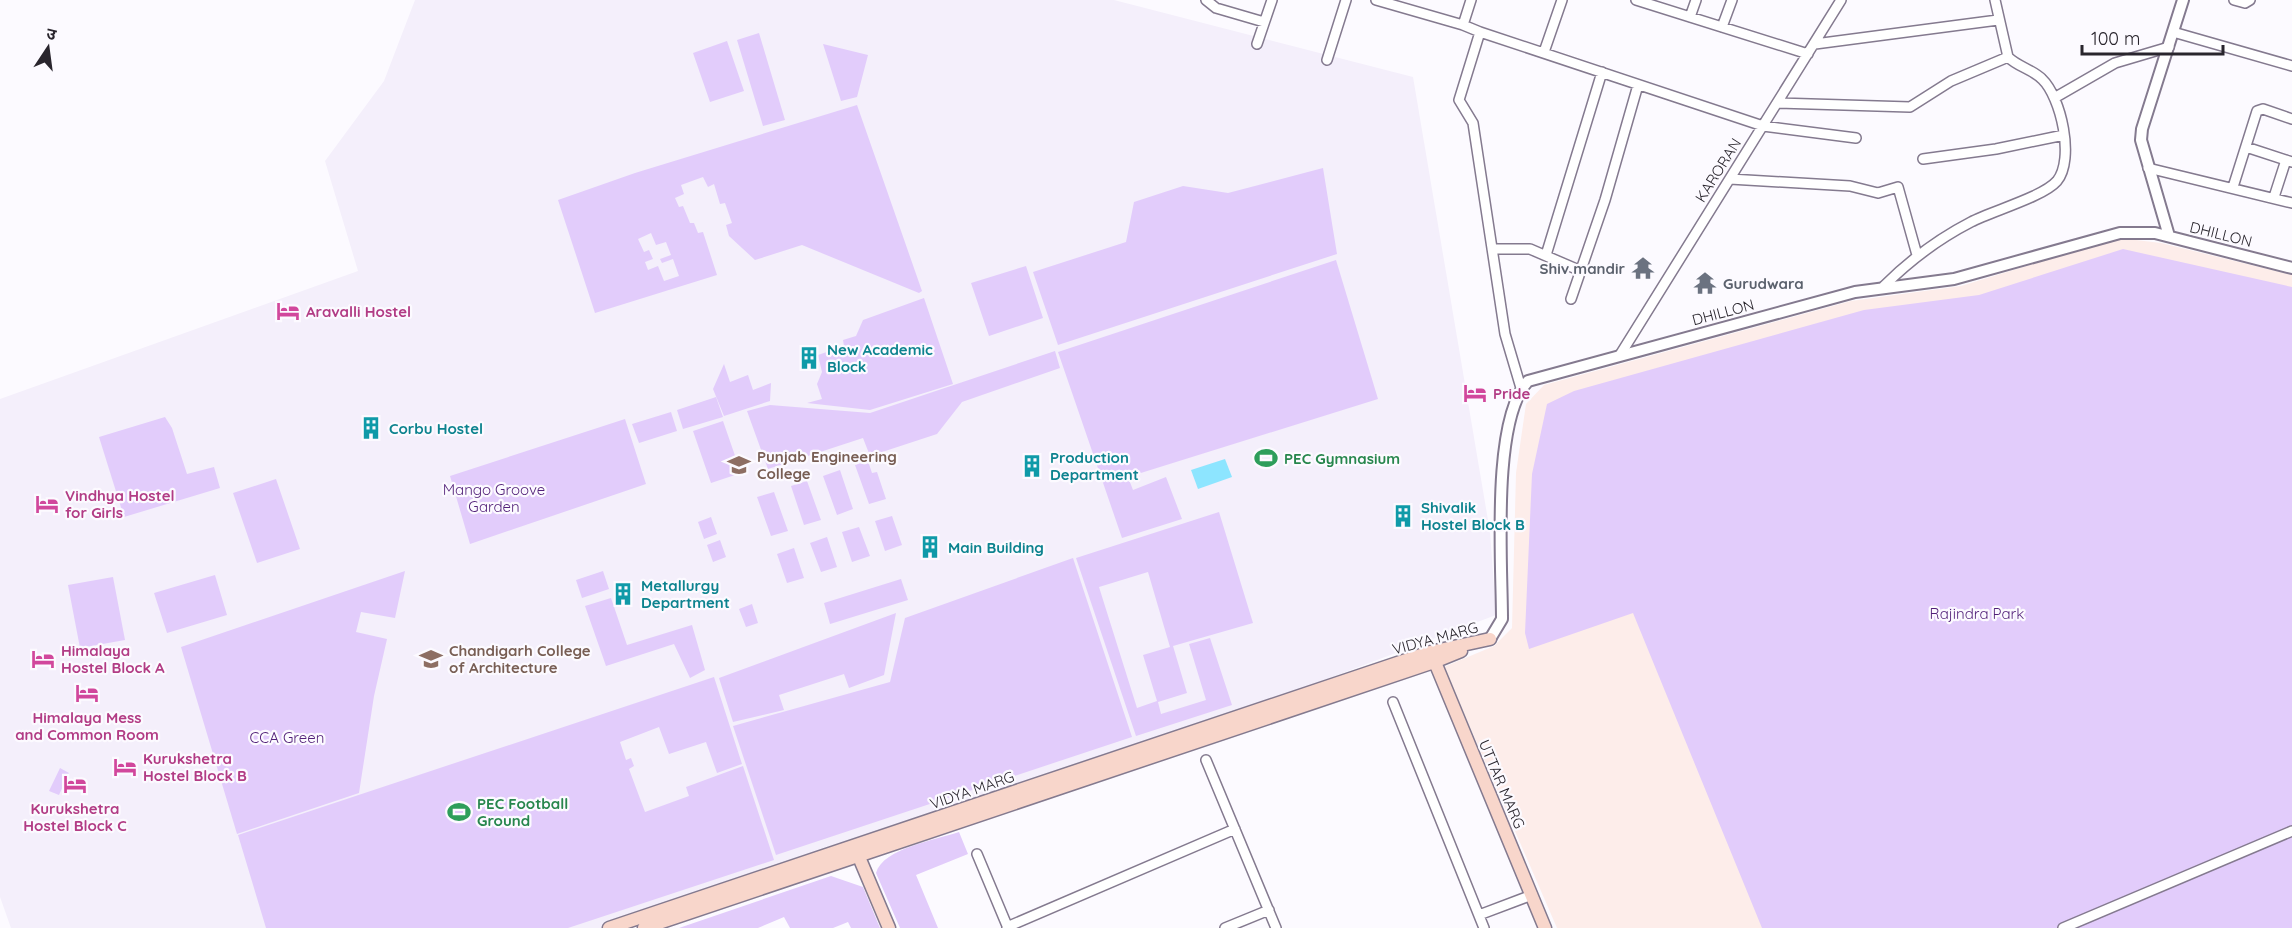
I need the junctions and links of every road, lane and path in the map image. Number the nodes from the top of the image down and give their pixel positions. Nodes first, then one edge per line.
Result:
1 (1206, 0) edge
2 (1272, 0) edge
3 (1346, 0) edge
4 (1376, 0) edge
5 (1471, 0) edge
6 (1562, 0) edge
7 (1637, 0) edge
8 (1696, 0) edge
9 (1732, 0) edge
10 (1841, 0) edge
11 (1995, 0) edge
12 (2183, 0) edge
13 (2234, 0) edge
14 (2250, 0) edge
15 (1690, 17) junction
16 (1998, 20) junction
17 (1264, 22) junction
18 (1463, 25) junction
19 (1722, 27) junction
20 (1480, 32) junction
21 (2173, 32) junction
22 (1257, 44) dead end
23 (1815, 44) junction
24 (2169, 47) junction
25 (1544, 52) junction
26 (1808, 54) junction
27 (2008, 57) junction
28 (1327, 60) dead end
29 (2292, 66) edge
30 (1602, 72) junction
31 (1638, 85) junction
32 (2056, 97) junction
33 (1778, 103) junction
34 (2292, 119) edge
35 (1763, 126) junction
36 (2064, 135) junction
37 (1857, 138) dead end
38 (2246, 147) junction
39 (1923, 159) dead end
40 (2289, 161) edge
41 (2148, 168) junction
42 (1730, 179) junction
43 (2233, 188) junction
44 (2274, 197) junction
45 (2292, 203) edge
46 (2169, 236) junction
47 (1492, 249) junction
48 (1546, 255) junction
49 (1917, 255) junction
50 (2292, 268) edge
51 (1581, 271) junction
52 (1884, 286) junction
53 (1571, 299) dead end
54 (1620, 355) junction
55 (1521, 388) junction
56 (1490, 639) joint
57 (1432, 657) junction
58 (1393, 702) dead end
59 (1206, 760) dead end
60 (1235, 829) junction
61 (2292, 831) edge
62 (856, 851) junction
63 (977, 854) dead end
64 (1532, 895) junction
65 (1269, 910) junction
66 (1479, 915) junction
67 (609, 928) edge
68 (644, 928) edge
69 (889, 928) edge
70 (1008, 928) edge
71 (1225, 928) edge
72 (1276, 928) edge
73 (1484, 928) edge
74 (1545, 928) edge
75 (2063, 928) edge

1 - 17 street
2 - 17 street
3 - 28 street
4 - 18 street
5 - 18 street
6 - 25 street
7 - 15 street
8 - 15 street
9 - 19 street
10 - 23 street, KARORAN
11 - 16 street
12 - 21 street
13 - 14 street
15 - 19 street
16 - 23 street
16 - 27 street
17 - 22 street
18 - 20 street
19 - 26 street
20 - 25 street
20 - 47 street
21 - 24 street
21 - 29 street
23 - 26 street, KARORAN
24 - 32 street
24 - 41 street
25 - 30 street
26 - 33 street, KARORAN
27 - 32 street
27 - 33 street
30 - 31 street
30 - 48 street
31 - 35 street
31 - 51 street
32 - 36 street
33 - 35 street, KARORAN
34 - 38 street
35 - 37 street
35 - 42 street, KARORAN
36 - 39 street
36 - 49 street
38 - 40 street
38 - 43 street
40 - 44 street
41 - 43 street
41 - 46 street
42 - 49 street
42 - 54 street, KARORAN
43 - 44 street
44 - 45 street
46 - 50 street, DHILLON
46 - 52 street, DHILLON
47 - 48 street
47 - 55 street
48 - 51 street
49 - 52 street
51 - 53 street
52 - 54 street, DHILLON
54 - 55 street, DHILLON
55 - 56 street
56 - 57 main road, VIDYA MARG
57 - 62 main road, VIDYA MARG
57 - 64 main road, UTTAR MARG
58 - 66 street
59 - 60 street
60 - 65 street
60 - 70 street
61 - 75 street
62 - 67 main road, VIDYA MARG
62 - 68 main road, VIDYA MARG
62 - 69 main road
63 - 70 street
64 - 66 street
64 - 74 main road, UTTAR MARG
65 - 71 street
65 - 72 street
66 - 73 street

